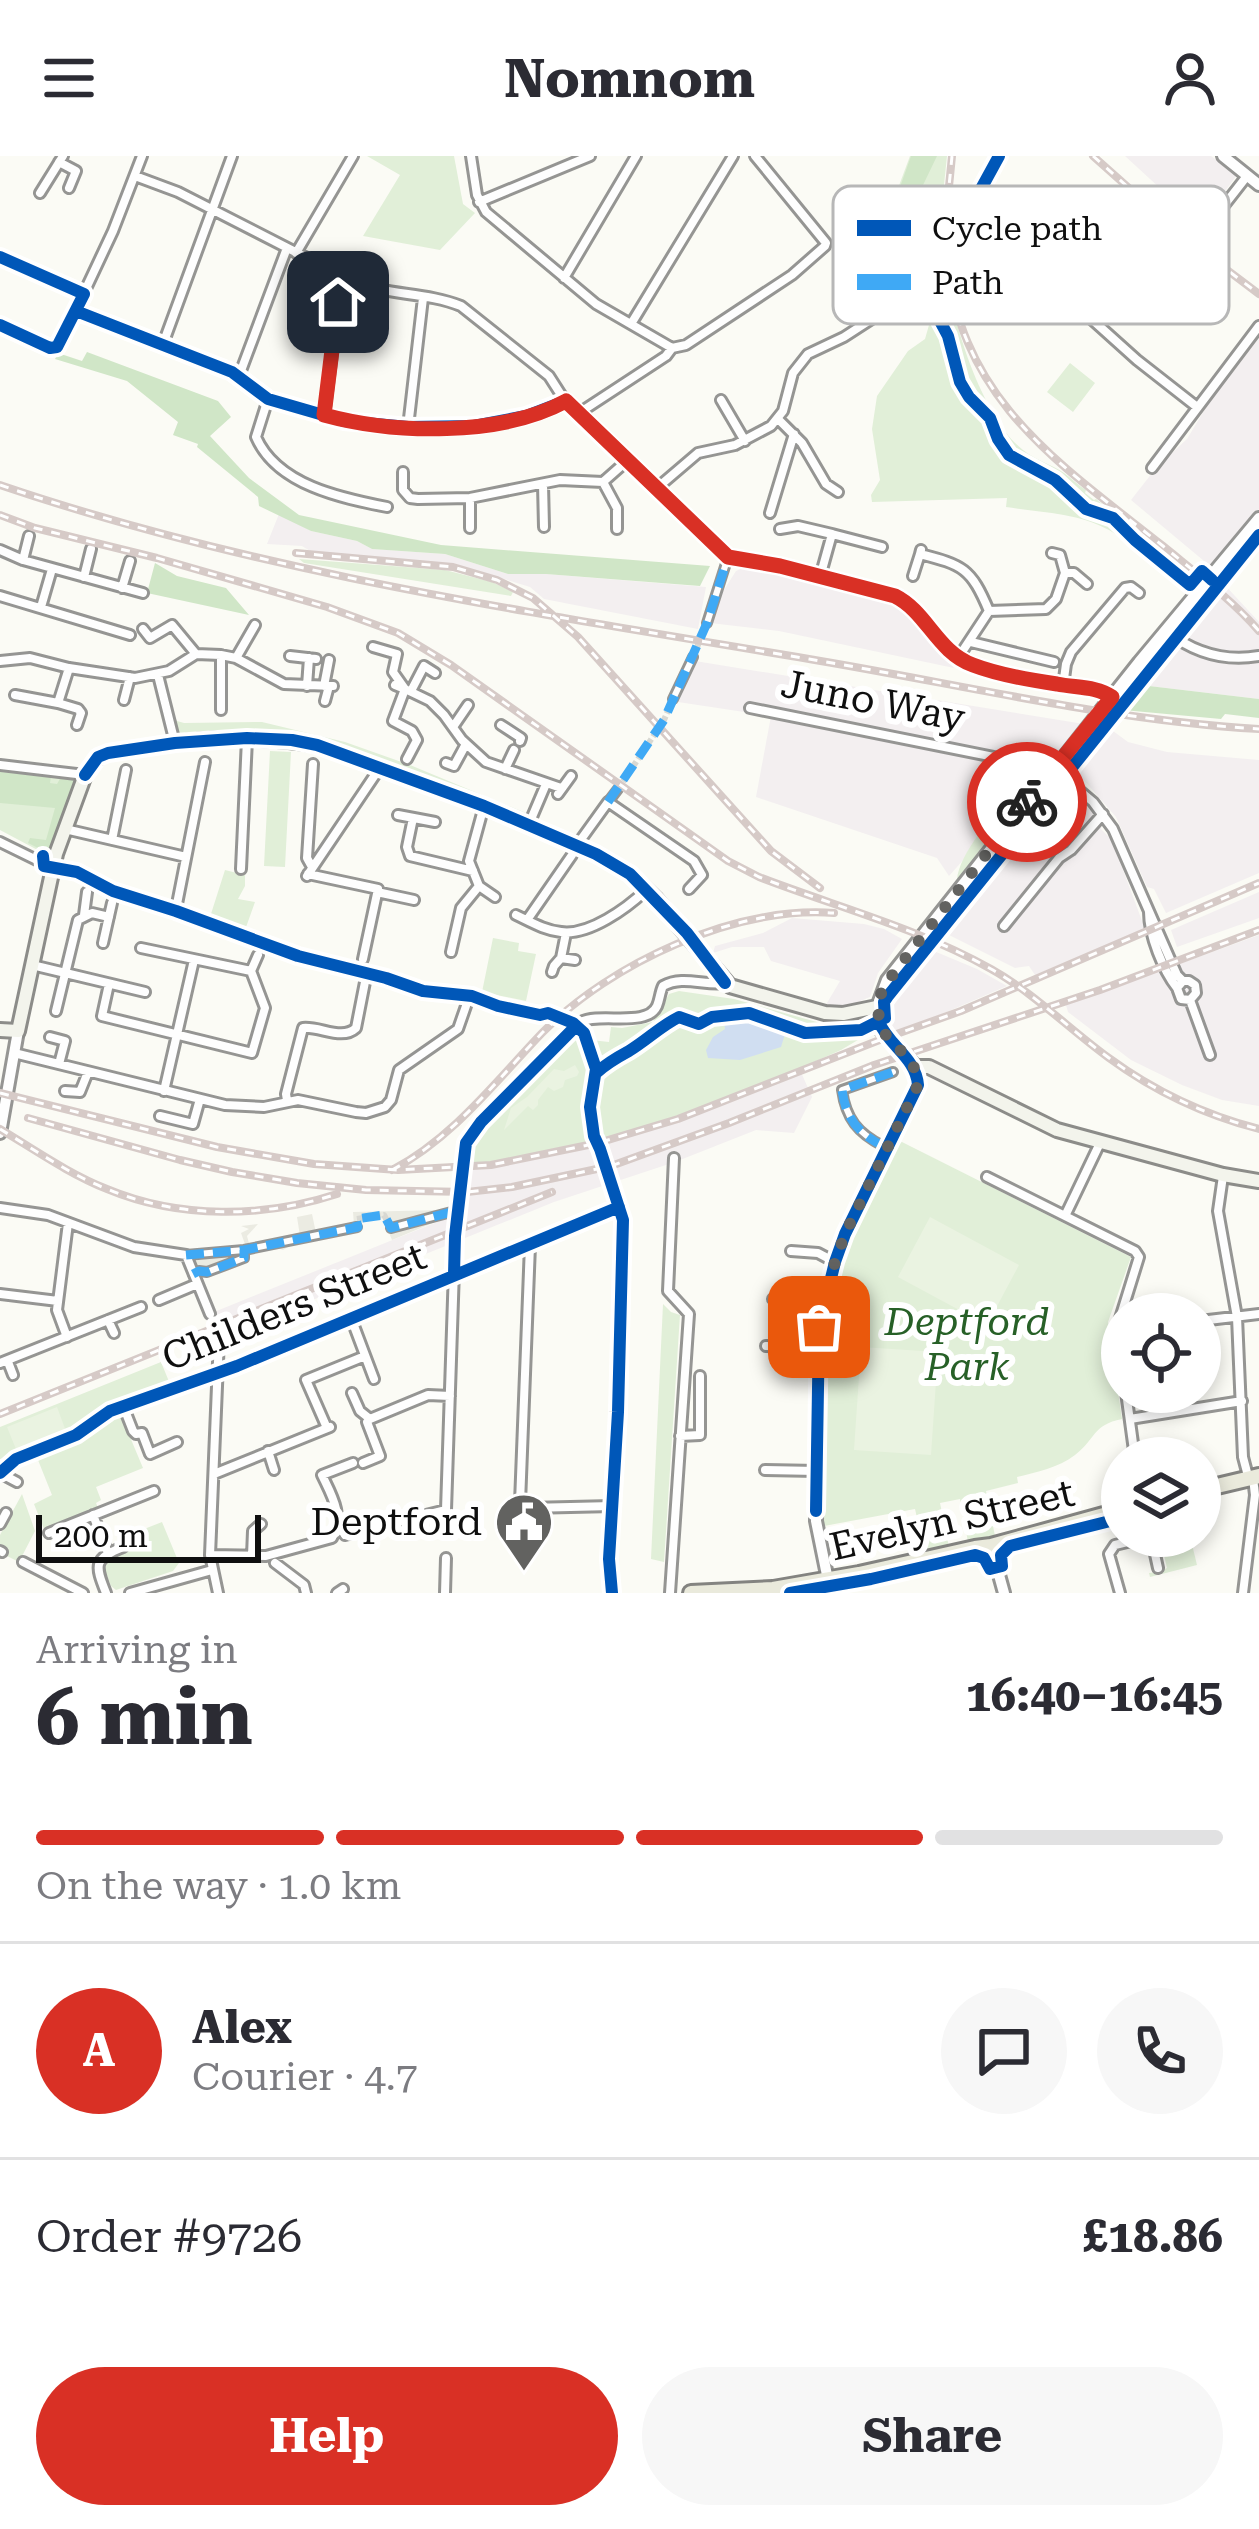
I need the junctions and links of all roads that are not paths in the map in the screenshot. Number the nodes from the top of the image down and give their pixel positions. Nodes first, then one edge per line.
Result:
1 (142, 156) edge
2 (232, 156) edge
3 (352, 156) edge
4 (470, 156) edge
5 (590, 156) edge
6 (636, 156) edge
7 (733, 156) edge
8 (755, 156) edge
9 (999, 156) edge
10 (1223, 156) edge
11 (61, 159) edge
12 (135, 176) junction
13 (1247, 176) junction
14 (1259, 185) edge
15 (983, 186) edge
16 (69, 188) dead end
17 (40, 194) dead end
18 (1229, 199) edge
19 (479, 202) junction
20 (213, 211) junction
21 (291, 251) junction
22 (0, 257) edge
23 (342, 277) junction
24 (565, 278) junction
25 (84, 294) junction
26 (423, 298) junction
27 (76, 311) junction
28 (865, 324) edge
29 (1097, 324) edge
30 (0, 325) edge
31 (631, 325) junction
32 (1259, 326) edge
33 (163, 344) junction
34 (672, 348) junction
35 (239, 376) junction
36 (268, 399) junction
37 (721, 400) dead end
38 (566, 401) junction
39 (1197, 407) junction
40 (580, 413) junction
41 (324, 415) junction
42 (778, 419) junction
43 (408, 428) junction
44 (794, 434) junction
45 (745, 441) junction
46 (628, 459) junction
47 (1152, 468) dead end
48 (403, 472) dead end
49 (603, 482) junction
50 (543, 484) junction
51 (657, 488) junction
52 (838, 492) dead end
53 (470, 498) junction
54 (387, 507) dead end
55 (770, 513) dead end
56 (1259, 518) edge
57 (544, 527) dead end
58 (470, 528) dead end
59 (617, 529) dead end
60 (780, 529) dead end
61 (832, 534) junction
62 (29, 536) dead end
63 (882, 548) dead end
64 (91, 549) dead end
65 (0, 550) edge
66 (1052, 553) dead end
67 (728, 557) junction
68 (23, 560) junction
69 (130, 561) dead end
70 (52, 569) junction
71 (1065, 573) junction
72 (913, 576) dead end
73 (84, 577) junction
74 (820, 577) junction
75 (1087, 584) dead end
76 (122, 588) junction
77 (143, 593) dead end
78 (1139, 593) dead end
79 (0, 596) edge
80 (41, 607) junction
81 (989, 610) junction
82 (707, 622) tunnel mouth
83 (250, 627) dead end
84 (143, 629) dead end
85 (1166, 631) junction
86 (130, 634) dead end
87 (971, 642) junction
88 (373, 647) dead end
89 (196, 654) junction
90 (221, 655) junction
91 (290, 656) dead end
92 (1259, 656) edge
93 (693, 657) tunnel mouth
94 (236, 658) junction
95 (958, 658) junction
96 (329, 660) dead end
97 (0, 661) edge
98 (1054, 662) dead end
99 (69, 668) junction
100 (435, 673) dead end
101 (158, 675) junction
102 (130, 677) junction
103 (307, 686) junction
104 (329, 686) junction
105 (1063, 686) junction
106 (404, 688) junction
107 (15, 695) dead end
108 (1112, 697) junction
109 (674, 699) tunnel mouth
110 (124, 700) dead end
111 (325, 701) dead end
112 (58, 703) junction
113 (469, 705) dead end
114 (750, 708) dead end
115 (221, 710) dead end
116 (77, 725) dead end
117 (501, 725) dead end
118 (453, 727) junction
119 (248, 738) junction
120 (175, 742) junction
121 (466, 744) junction
122 (407, 758) dead end
123 (205, 762) dead end
124 (313, 764) dead end
125 (0, 765) edge
126 (454, 766) dead end
127 (380, 767) junction
128 (505, 769) junction
129 (1054, 769) junction
130 (126, 770) dead end
131 (85, 775) junction
132 (571, 776) dead end
133 (546, 784) junction
134 (618, 789) tunnel mouth
135 (608, 802) junction
136 (484, 806) junction
137 (1103, 814) junction
138 (398, 815) dead end
139 (413, 818) junction
140 (435, 822) dead end
141 (529, 824) junction
142 (65, 830) junction
143 (112, 840) junction
144 (0, 842) edge
145 (560, 852) dead end
146 (573, 853) junction
147 (186, 857) junction
148 (49, 867) junction
149 (242, 869) dead end
150 (473, 871) junction
151 (309, 873) junction
152 (479, 886) junction
153 (689, 889) dead end
154 (646, 890) junction
155 (87, 892) dead end
156 (377, 892) junction
157 (495, 897) dead end
158 (414, 900) dead end
159 (112, 903) dead end
160 (177, 904) dead end
161 (84, 915) junction
162 (516, 915) dead end
163 (109, 917) junction
164 (527, 920) junction
165 (1004, 926) dead end
166 (566, 933) junction
167 (103, 943) dead end
168 (141, 947) dead end
169 (451, 952) dead end
170 (258, 955) dead end
171 (561, 958) junction
172 (362, 959) dead end
173 (194, 960) junction
174 (575, 960) dead end
175 (32, 965) junction
176 (251, 971) junction
177 (552, 972) dead end
178 (64, 973) junction
179 (365, 982) dead end
180 (725, 983) junction
181 (109, 984) junction
182 (1179, 988) junction
183 (145, 992) dead end
184 (1190, 1000) junction
185 (466, 1006) dead end
186 (877, 1007) junction
187 (56, 1011) dead end
188 (579, 1024) joint
189 (0, 1030) edge
190 (18, 1031) junction
191 (177, 1035) junction
192 (50, 1036) dead end
193 (14, 1053) junction
194 (1210, 1055) dead end
195 (59, 1064) junction
196 (915, 1067) junction
197 (88, 1072) junction
198 (893, 1072) dead end
199 (65, 1091) dead end
200 (164, 1091) junction
201 (200, 1099) junction
202 (287, 1100) junction
203 (160, 1117) dead end
204 (0, 1133) edge
205 (467, 1141) joint
206 (1100, 1142) junction
207 (883, 1146) dead end
208 (674, 1158) dead end
209 (1223, 1175) junction
210 (988, 1178) dead end
211 (1259, 1180) edge
212 (1082, 1183) junction
213 (1098, 1188) dead end
214 (0, 1208) edge
215 (459, 1210) junction
216 (1065, 1216) junction
217 (68, 1223) junction
218 (357, 1227) tunnel mouth
219 (391, 1228) tunnel mouth
220 (530, 1244) junction
221 (244, 1250) junction
222 (791, 1251) dead end
223 (186, 1256) junction
224 (835, 1262) junction
225 (454, 1274) junction
226 (195, 1279) junction
227 (1128, 1293) edge
228 (0, 1294) edge
229 (773, 1299) dead end
230 (58, 1300) junction
231 (159, 1300) dead end
232 (825, 1300) junction
233 (141, 1306) dead end
234 (210, 1314) dead end
235 (1259, 1314) edge
236 (1237, 1317) junction
237 (351, 1318) junction
238 (1221, 1319) edge
239 (108, 1320) junction
240 (216, 1330) dead end
241 (114, 1333) dead end
242 (68, 1337) junction
243 (766, 1346) dead end
244 (818, 1348) junction
245 (365, 1356) junction
246 (4, 1363) edge
247 (218, 1371) junction
248 (13, 1375) dead end
249 (700, 1376) dead end
250 (374, 1379) dead end
251 (352, 1394) dead end
252 (450, 1396) junction
253 (1242, 1401) junction
254 (1129, 1413) edge
255 (370, 1419) junction
256 (1130, 1419) junction
257 (680, 1436) junction
258 (1132, 1437) edge
259 (177, 1442) dead end
260 (268, 1451) junction
261 (765, 1469) dead end
262 (274, 1470) dead end
263 (817, 1472) junction
264 (0, 1473) edge
265 (214, 1474) junction
266 (1254, 1478) edge
267 (17, 1482) dead end
268 (1221, 1485) edge
269 (154, 1490) dead end
270 (613, 1506) junction
271 (6, 1513) dead end
272 (93, 1515) junction
273 (1101, 1516) edge
274 (261, 1524) dead end
275 (0, 1525) edge
276 (49, 1533) dead end
277 (345, 1535) dead end
278 (991, 1546) junction
279 (123, 1547) dead end
280 (108, 1553) junction
281 (210, 1555) junction
282 (252, 1556) junction
283 (1110, 1557) edge
284 (1156, 1557) edge
285 (446, 1558) dead end
286 (609, 1559) dead end
287 (23, 1562) dead end
288 (275, 1563) dead end
289 (1159, 1568) dead end
290 (212, 1570) junction
291 (828, 1580) junction
292 (83, 1593) edge
293 (106, 1593) edge
294 (130, 1593) edge
295 (218, 1593) edge
296 (306, 1593) edge
297 (445, 1593) edge
298 (670, 1593) edge
299 (691, 1593) edge
300 (1004, 1593) edge
301 (1120, 1593) edge
302 (1243, 1593) edge

1 - 12 street
2 - 20 street
3 - 21 street
4 - 19 street
5 - 19 street
6 - 24 street
7 - 31 street
8 - 34 street
9 - 15 street
10 - 13 street
11 - 16 street
11 - 17 street
12 - 20 street
12 - 25 street
13 - 14 street
13 - 18 street
19 - 24 street
20 - 21 street
20 - 33 street
21 - 23 street
21 - 35 street
22 - 25 street
23 - 26 street
23 - 41 street
24 - 31 street
25 - 27 street
26 - 38 street
26 - 43 street
27 - 30 street
27 - 33 street
28 - 42 street
29 - 39 street
31 - 34 street
32 - 39 street
33 - 35 street
34 - 40 street
35 - 36 street
36 - 41 street
36 - 54 street
37 - 45 street
38 - 40 street
38 - 43 street
39 - 47 street
40 - 46 street
41 - 43 street
42 - 44 street
42 - 45 street
44 - 52 street
44 - 55 street
45 - 51 street
46 - 49 street
46 - 51 street
48 - 53 street
49 - 50 street
49 - 59 street
50 - 53 street
50 - 57 street
51 - 67 street
53 - 58 street
56 - 85 street
60 - 61 street
61 - 63 street
61 - 74 street
62 - 68 street
64 - 73 street
65 - 68 street
66 - 71 street
67 - 74 street
67 - 82 street
68 - 70 street
69 - 76 street
70 - 73 street
70 - 80 street
71 - 75 street
71 - 81 street
72 - 81 street
73 - 76 street
74 - 95 street
76 - 77 street
78 - 105 street
79 - 80 street
80 - 86 street
81 - 87 street
83 - 94 street
84 - 89 street
85 - 92 street
85 - 108 street
87 - 95 street
87 - 98 street
88 - 106 street
89 - 90 street
89 - 101 street
90 - 94 street
90 - 115 street
91 - 103 street
93 - 109 street
94 - 103 street
95 - 105 street
96 - 104 street
97 - 99 street
99 - 102 street
99 - 112 street
100 - 106 street
101 - 102 street
101 - 120 street
102 - 110 street
103 - 104 street
104 - 111 street
105 - 108 street
106 - 118 street
106 - 122 street
107 - 112 street
108 - 129 street
112 - 116 street
113 - 118 street
114 - 129 street, Juno Way
117 - 128 street
118 - 121 street
119 - 120 main road
119 - 127 main road
119 - 149 street
120 - 131 main road
121 - 126 street
121 - 128 street
123 - 147 street
124 - 151 street
125 - 131 street
127 - 136 main road
127 - 151 street
128 - 133 street
129 - 137 street
129 - 186 street
130 - 143 street
131 - 142 main road
132 - 133 street
133 - 141 street
134 - 135 street
135 - 146 street
135 - 153 street
136 - 141 main road
136 - 150 street
137 - 165 street
137 - 182 street
138 - 139 street
139 - 140 street
139 - 150 street
141 - 146 main road
142 - 143 street
142 - 148 main road
143 - 147 street
144 - 148 street
145 - 146 street
146 - 154 main road
146 - 164 street
147 - 160 street
148 - 175 main road
150 - 152 street
151 - 156 street
152 - 157 street
152 - 169 street
154 - 166 street
154 - 180 main road
155 - 161 street
156 - 158 street
156 - 172 street
159 - 163 street
161 - 163 street
161 - 178 street
162 - 164 street
163 - 167 street
164 - 166 street
166 - 171 street
168 - 173 street
170 - 176 street
171 - 174 street
171 - 177 street
173 - 176 street
173 - 191 street
175 - 178 street
175 - 190 main road
176 - 191 street
178 - 181 street
178 - 187 street
179 - 202 street
180 - 186 main road
180 - 188 street
181 - 183 street
181 - 191 street
182 - 184 street
182 - 184 street
184 - 194 street
185 - 202 street
186 - 196 main road
188 - 205 street
189 - 190 main road
190 - 193 street
191 - 200 street
192 - 195 street
193 - 195 street
193 - 204 street
195 - 197 street
196 - 206 main road
196 - 224 street
197 - 199 street
197 - 200 street
198 - 207 street
200 - 201 street
201 - 202 street
201 - 203 street
205 - 215 street
206 - 209 main road
206 - 212 street
208 - 257 street
209 - 211 main road
209 - 236 street
210 - 216 street
212 - 213 street
212 - 216 street
214 - 217 street
215 - 219 street
215 - 225 street
216 - 227 street
217 - 223 street
217 - 230 street
218 - 221 street
220 - 225 street, Childers Street
220 - 270 street
220 - 270 street, Childers Street
221 - 223 street
221 - 226 street
222 - 224 street
223 - 226 street
224 - 232 street
225 - 237 street, Childers Street
225 - 252 street
226 - 231 street
226 - 234 street
228 - 230 street
229 - 232 street
230 - 242 street
232 - 244 street
233 - 239 street
235 - 236 street
236 - 238 street
236 - 253 street
237 - 245 street
237 - 247 street, Childers Street
239 - 241 street
239 - 242 street
240 - 247 street
242 - 246 street
243 - 244 street
244 - 263 street
245 - 250 street
245 - 260 street
246 - 248 street
247 - 259 street, Childers Street
247 - 265 street
249 - 257 street
251 - 255 street
252 - 255 street
252 - 277 street
253 - 256 street
253 - 266 street
254 - 256 street
255 - 282 street
256 - 258 street
257 - 298 street
260 - 262 street
260 - 265 street
261 - 263 street
263 - 291 street
264 - 267 street
265 - 281 street
266 - 268 main road
266 - 302 street
269 - 272 street
270 - 286 street
271 - 275 street
272 - 276 street
272 - 280 street
273 - 278 main road, Evelyn Street
274 - 282 street
278 - 291 main road, Evelyn Street
278 - 300 street
279 - 280 street
280 - 293 street
281 - 282 street
281 - 290 street
283 - 301 street
284 - 289 street
285 - 297 street
287 - 292 street
288 - 296 street
290 - 294 street
290 - 295 street
291 - 299 main road, Evelyn Street

